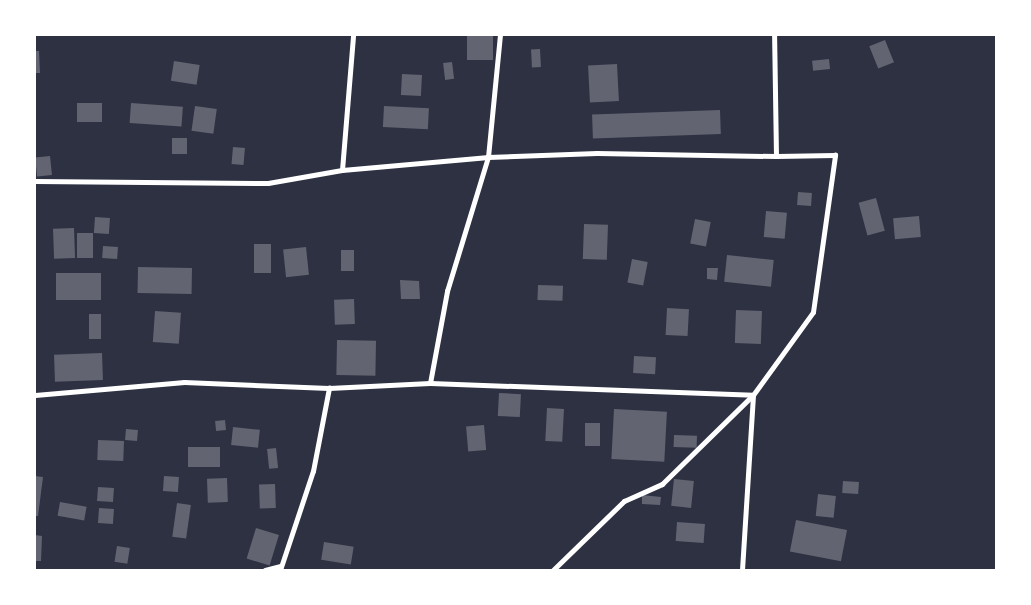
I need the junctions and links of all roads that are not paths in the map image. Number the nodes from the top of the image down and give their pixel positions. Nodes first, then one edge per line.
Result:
1 (353, 35) edge
2 (500, 35) edge
3 (774, 35) edge
4 (776, 156) junction
5 (488, 157) junction
6 (342, 170) junction
7 (35, 181) edge
8 (430, 383) junction
9 (329, 388) junction
10 (35, 395) edge
11 (753, 395) junction
12 (280, 568) edge
13 (265, 570) edge
14 (553, 570) edge
15 (742, 570) edge

1 - 6 street
2 - 5 street
3 - 4 street
4 - 5 street
4 - 11 street
5 - 6 street
5 - 8 street
6 - 7 street
8 - 9 street
8 - 11 street
9 - 10 street
9 - 12 street
11 - 14 street
11 - 15 street
12 - 13 street

